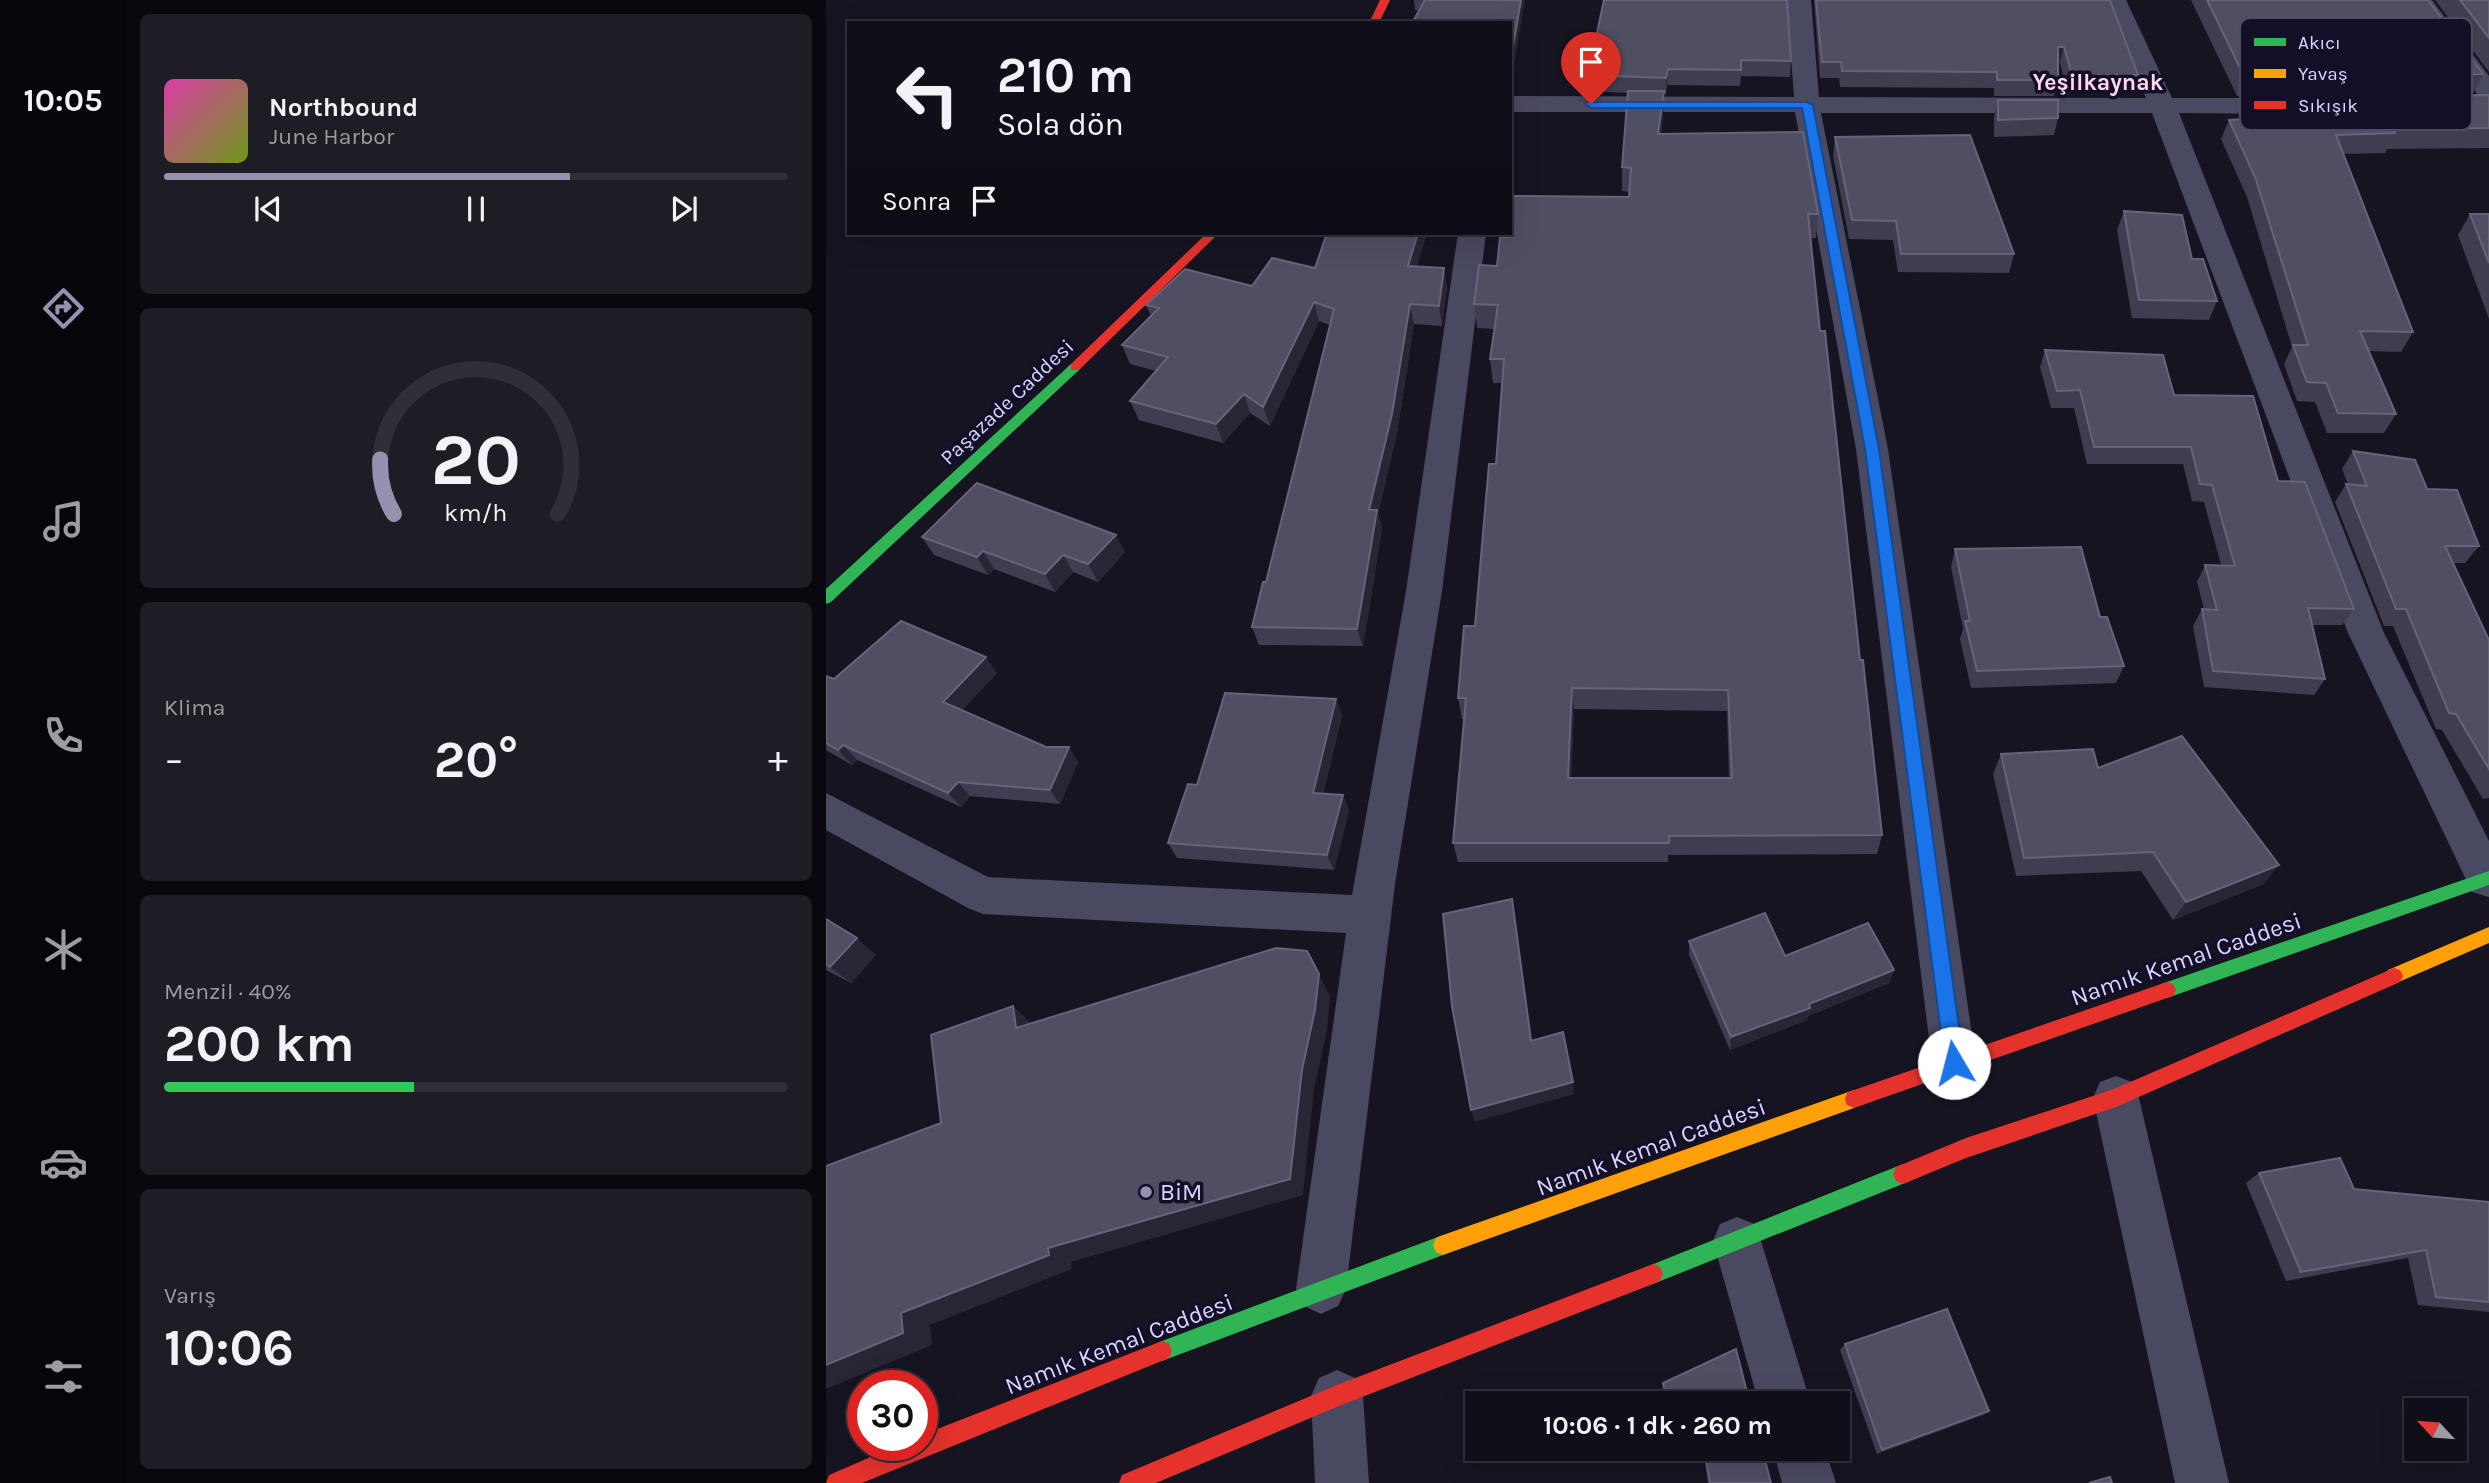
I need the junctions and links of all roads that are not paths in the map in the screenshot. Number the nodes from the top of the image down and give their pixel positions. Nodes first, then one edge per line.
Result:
1 (1385, 0) edge
2 (1799, 0) edge
3 (2114, 0) edge
4 (2420, 0) edge
5 (2433, 18) edge
6 (1375, 21) edge
7 (2472, 70) edge
8 (2489, 93) edge
9 (1512, 104) edge
10 (1807, 105) junction
11 (2240, 106) edge
12 (2163, 107) junction
13 (1211, 235) edge
14 (1472, 235) edge
15 (826, 598) edge
16 (826, 810) edge
17 (2488, 878) edge
18 (1369, 915) junction
19 (2489, 935) edge
20 (1954, 1063) junction
21 (2116, 1098) junction
22 (1737, 1241) junction
23 (1321, 1289) junction
24 (1781, 1391) edge
25 (1337, 1396) junction
26 (1803, 1461) edge
27 (837, 1483) edge
28 (1130, 1483) edge
29 (1342, 1483) edge
30 (1809, 1483) edge
31 (2202, 1483) edge

1 - 6 main road
2 - 10 street
3 - 12 street
4 - 5 street
7 - 8 street
9 - 10 street
10 - 12 street
10 - 20 street
11 - 12 street
12 - 17 street
13 - 15 main road, Paşazade Caddesi
14 - 18 street
16 - 18 street
17 - 20 main road, Namık Kemal Caddesi
18 - 23 street
19 - 21 main road
20 - 23 main road, Namık Kemal Caddesi
21 - 22 main road
21 - 31 street
22 - 24 street
22 - 25 main road
23 - 27 main road, Namık Kemal Caddesi
25 - 28 main road
25 - 29 street
26 - 30 street

